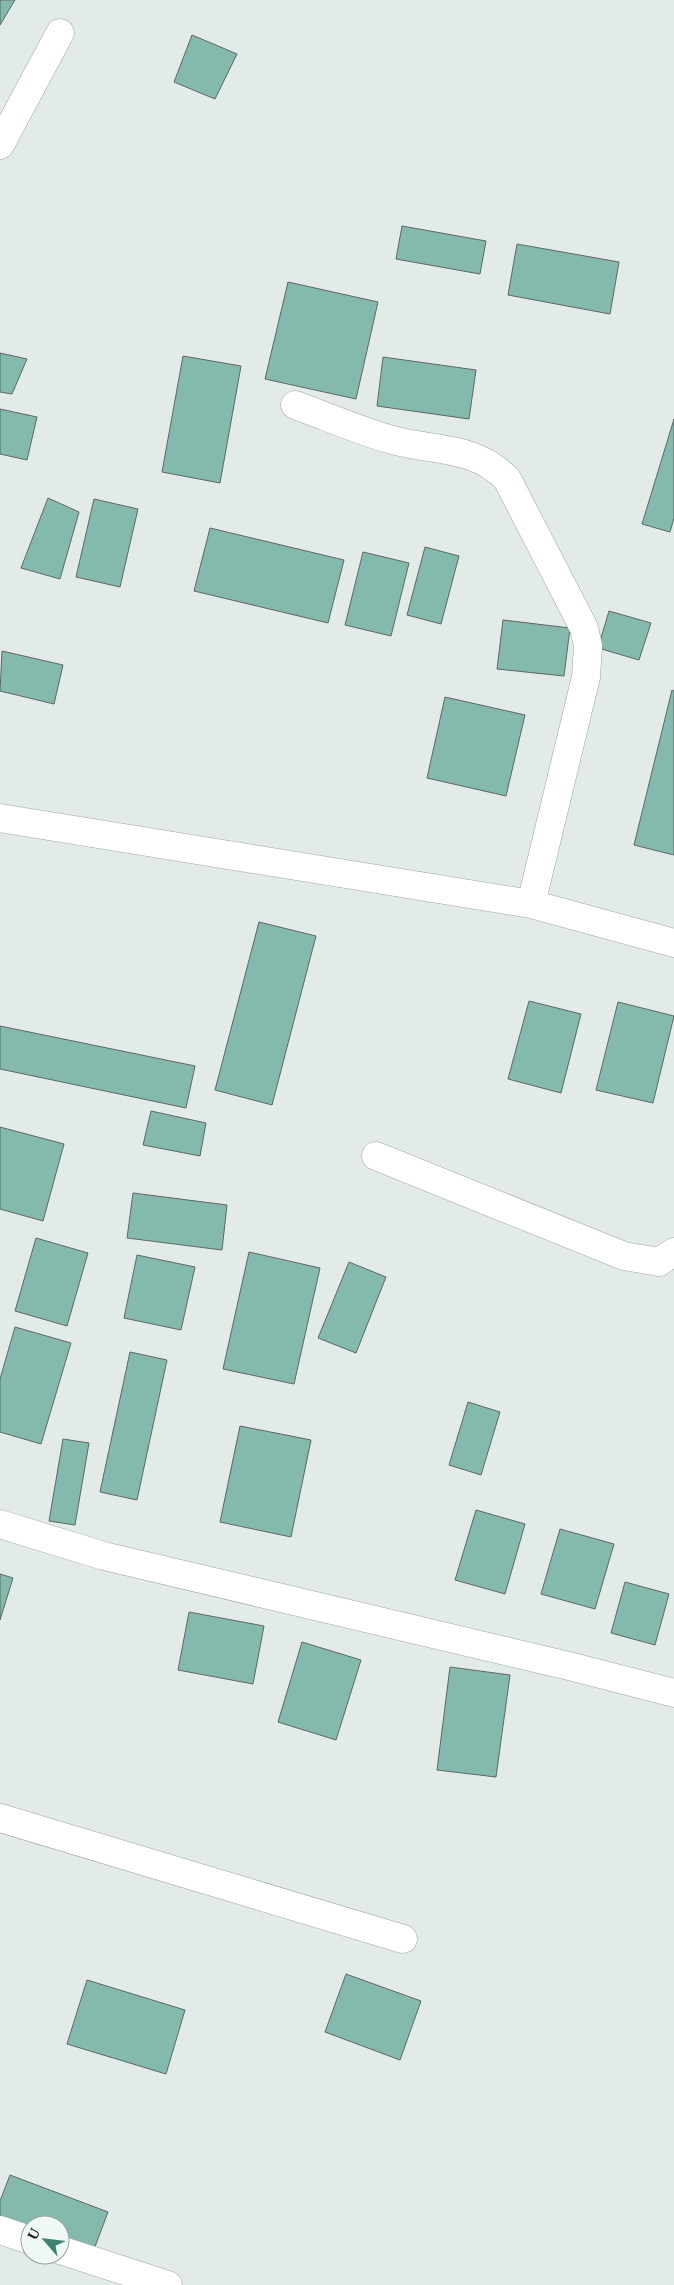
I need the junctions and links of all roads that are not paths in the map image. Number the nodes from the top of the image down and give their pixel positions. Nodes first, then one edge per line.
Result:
1 (60, 34) dead end
2 (0, 145) edge
3 (295, 405) dead end
4 (0, 818) edge
5 (532, 904) junction
6 (674, 943) edge
7 (376, 1156) dead end
8 (674, 1252) edge
9 (0, 1524) edge
10 (674, 1693) edge
11 (0, 1818) edge
12 (403, 1940) dead end
13 (0, 2230) edge
14 (20, 2237) edge
15 (70, 2253) edge
16 (168, 2285) edge

1 - 2 street
3 - 5 street
4 - 5 street
5 - 6 street
7 - 8 street
9 - 10 street
11 - 12 street
13 - 14 street
15 - 16 street

